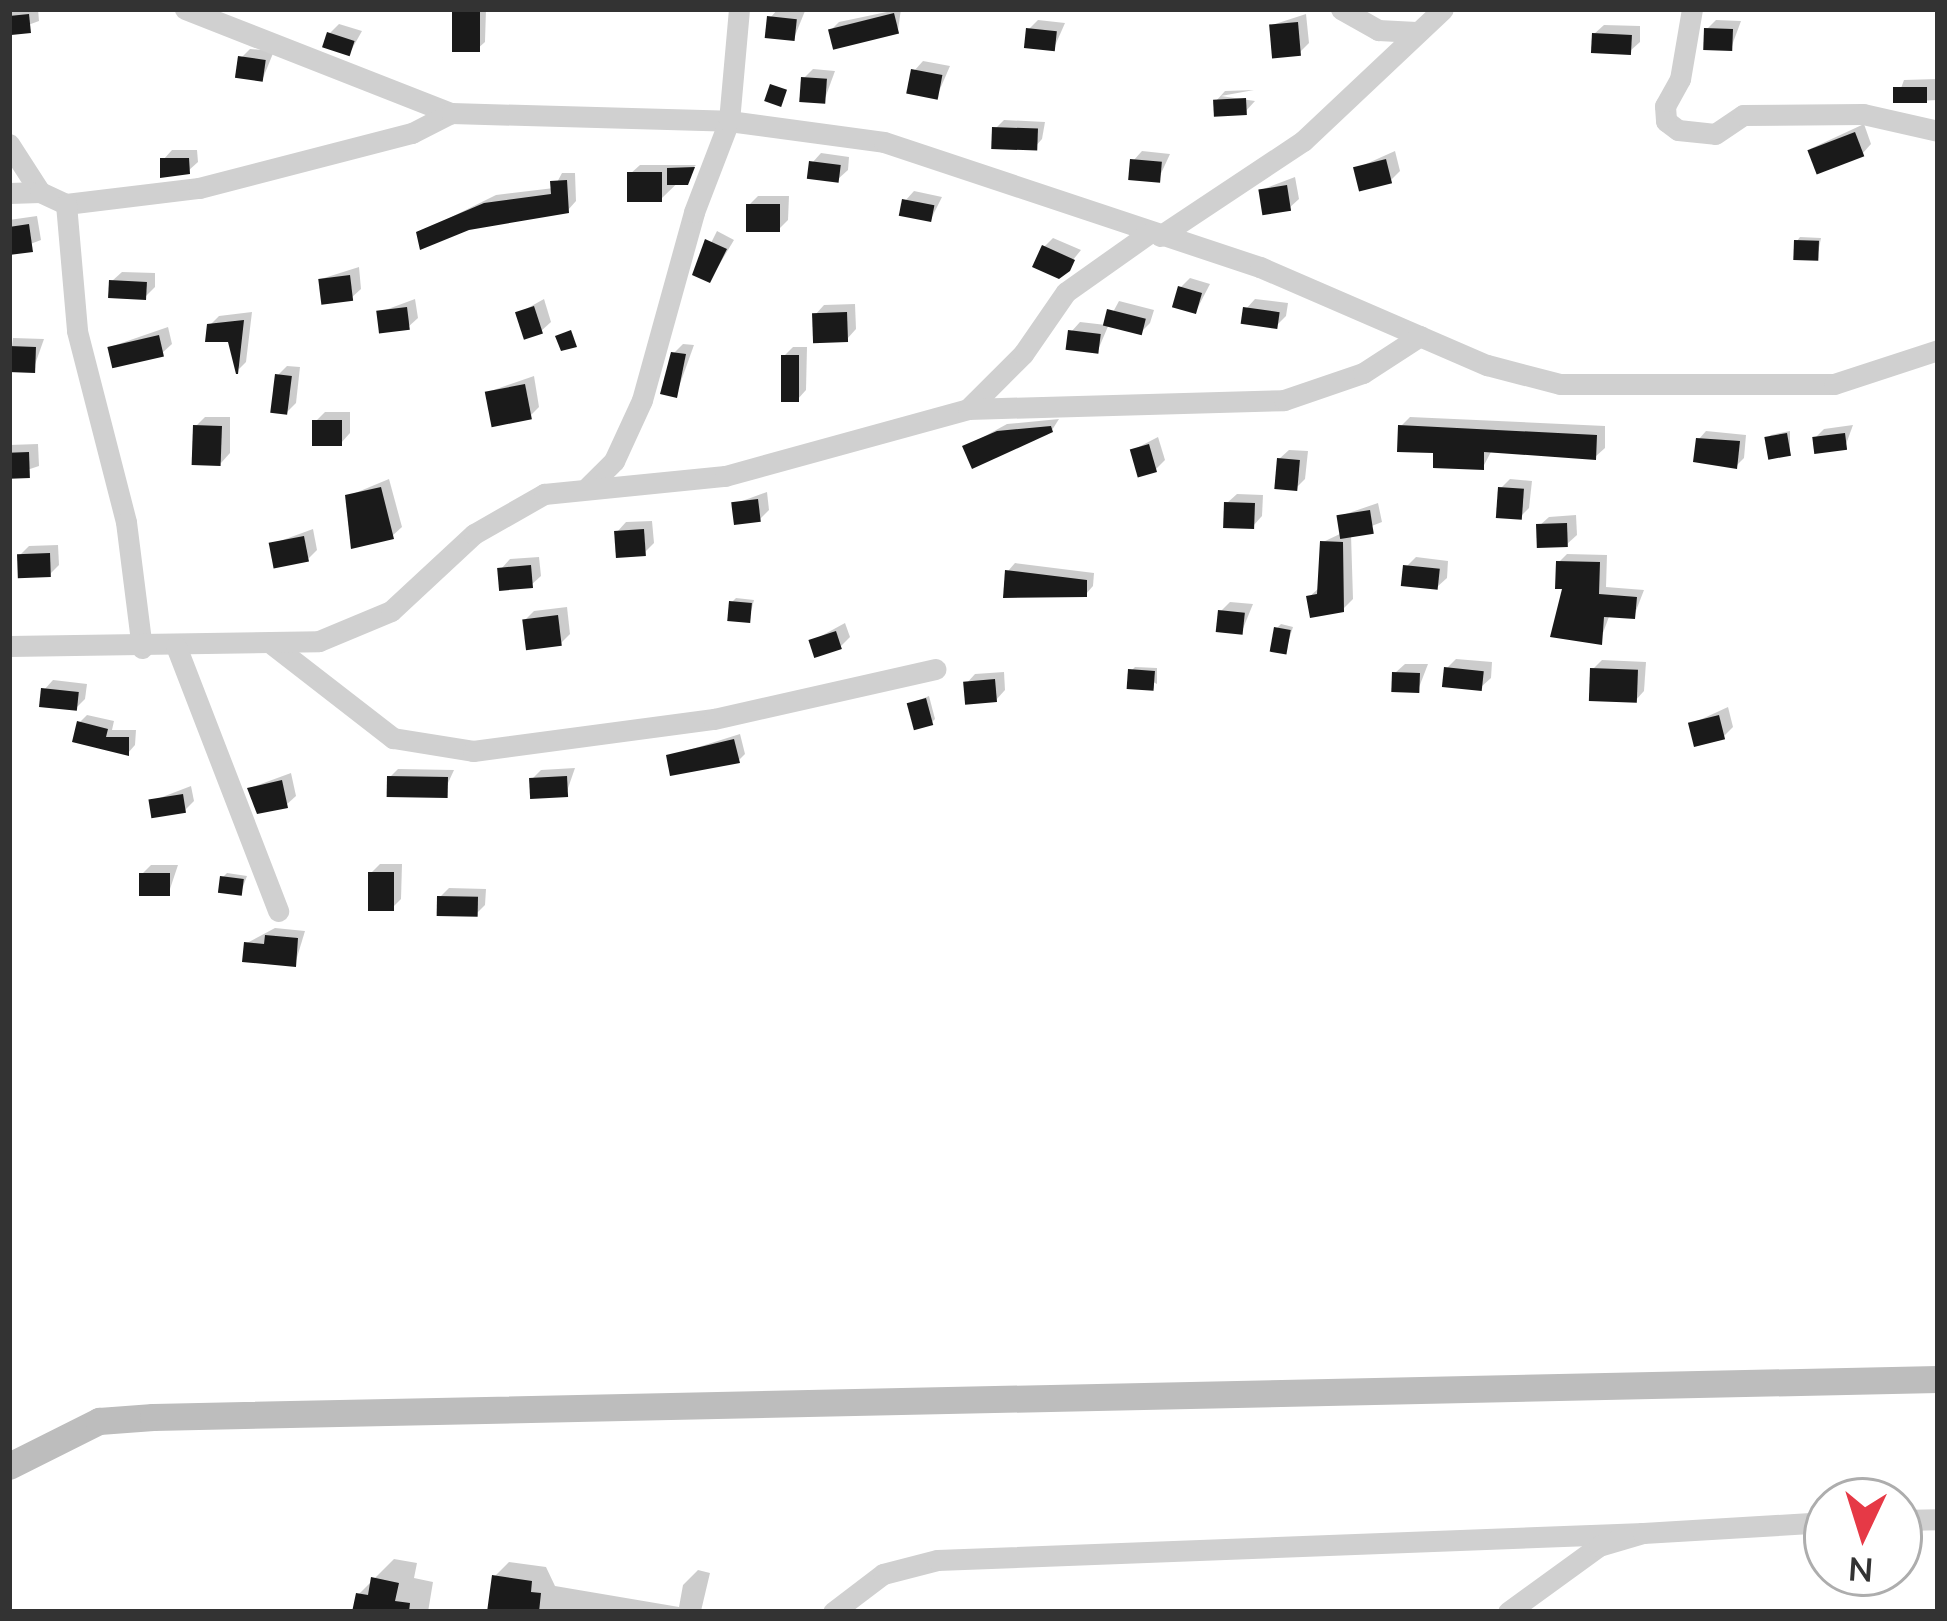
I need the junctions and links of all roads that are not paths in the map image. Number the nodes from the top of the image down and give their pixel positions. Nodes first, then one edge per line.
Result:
1 (184, 9) edge
2 (739, 9) edge
3 (1341, 9) edge
4 (1443, 9) edge
5 (1692, 9) edge
6 (1415, 32) junction
7 (451, 113) junction
8 (729, 122) junction
9 (1938, 131) edge
10 (9, 144) edge
11 (9, 193) edge
12 (40, 193) junction
13 (66, 203) junction
14 (1154, 235) junction
15 (1420, 336) junction
16 (1938, 350) edge
17 (968, 409) junction
18 (588, 488) junction
19 (273, 645) junction
20 (9, 646) edge
21 (176, 646) junction
22 (142, 648) junction
23 (935, 669) dead end
24 (278, 911) dead end
25 (1938, 1379) edge
26 (9, 1466) edge
27 (1803, 1523) edge
28 (1642, 1533) junction
29 (833, 1612) edge
30 (1508, 1612) edge

1 - 7 street
2 - 8 street
3 - 6 street
4 - 6 street
5 - 9 street
6 - 14 street
7 - 8 street
7 - 13 street
8 - 14 street
8 - 18 street
10 - 12 street
11 - 12 street
12 - 13 street
13 - 22 street
14 - 15 street
14 - 17 street
15 - 16 street
15 - 17 street
17 - 18 street
18 - 19 street
19 - 21 street
19 - 23 street
20 - 22 street
21 - 22 street
21 - 24 street
25 - 26 street
27 - 28 street
28 - 29 street
28 - 30 street

